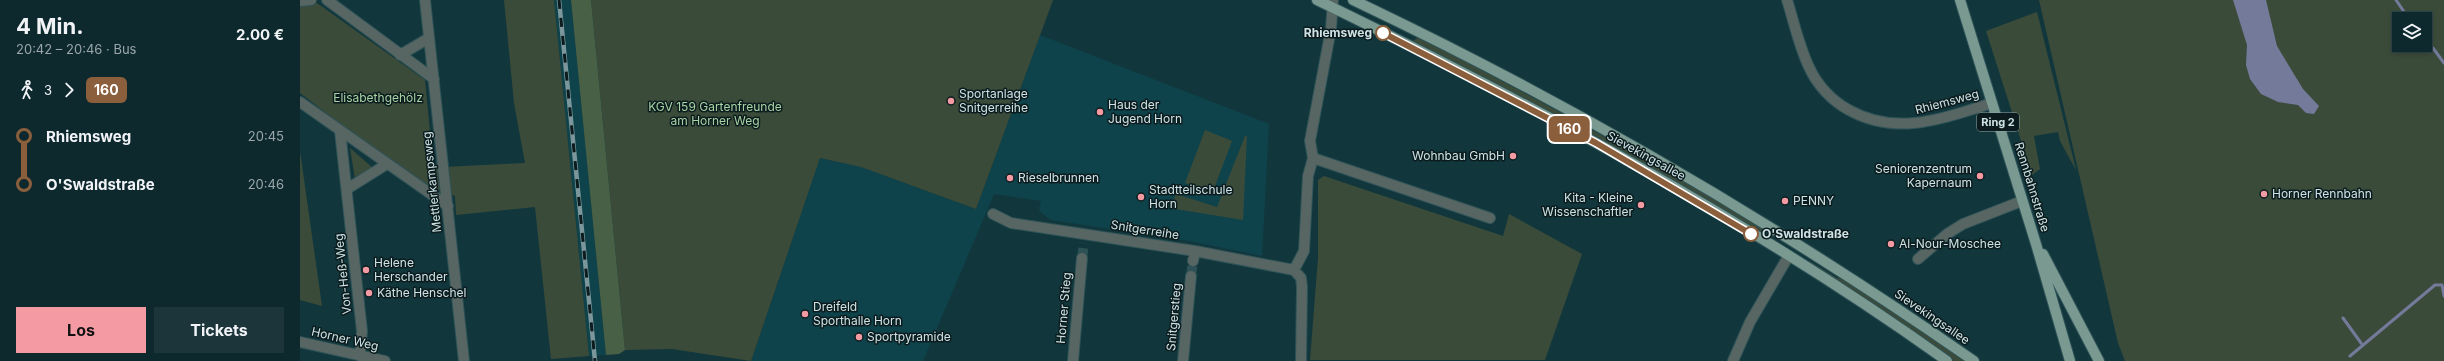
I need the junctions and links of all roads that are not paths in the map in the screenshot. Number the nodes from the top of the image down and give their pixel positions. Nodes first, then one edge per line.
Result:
1 (311, 0) edge
2 (327, 0) edge
3 (425, 0) edge
4 (1317, 0) edge
5 (1353, 0) edge
6 (1787, 0) edge
7 (1960, 0) edge
8 (300, 1) edge
9 (1333, 4) edge
10 (429, 38) junction
11 (400, 55) junction
12 (434, 79) junction
13 (300, 102) edge
14 (1992, 103) junction
15 (340, 131) junction
16 (1313, 158) junction
17 (386, 164) junction
18 (347, 189) junction
19 (2022, 201) junction
20 (448, 206) junction
21 (993, 214) dead end
22 (1490, 218) dead end
23 (1797, 244) junction
24 (2036, 244) junction
25 (1788, 257) junction
26 (1082, 258) tunnel mouth
27 (1918, 259) dead end
28 (1294, 270) junction
29 (1191, 276) tunnel mouth
30 (300, 342) edge
31 (360, 356) junction
32 (2068, 359) edge
33 (385, 361) edge
34 (464, 361) edge
35 (1072, 361) edge
36 (1183, 361) edge
37 (1301, 361) edge
38 (1733, 361) edge
39 (1947, 361) edge
40 (1974, 361) edge
41 (2099, 361) edge

1 - 8 street
2 - 11 street
3 - 10 street, Mettlerkampsweg
4 - 9 main road, Sievekingsallee
5 - 23 main road, Sievekingsallee
6 - 14 street, Rhiemsweg
7 - 14 main road, Rennbahnstraße / Ring 2
9 - 16 street
9 - 25 main road, Sievekingsallee
10 - 11 street
10 - 12 street, Mettlerkampsweg
11 - 12 street
12 - 20 street, Mettlerkampsweg
13 - 15 street
14 - 19 main road, Rennbahnstraße / Ring 2
15 - 17 street
15 - 18 street, Von-Heß-Weg
16 - 22 street
16 - 28 street
17 - 18 street
17 - 20 street
18 - 31 street, Von-Heß-Weg
19 - 24 main road, Rennbahnstraße / Ring 2
19 - 27 street
20 - 34 street, Mettlerkampsweg
21 - 28 street, Snitgerreihe
23 - 25 main road
23 - 40 main road, Sievekingsallee
24 - 32 main road, Rennbahnstraße / Ring 2
24 - 41 main road, Rennbahnstraße / Ring 2
25 - 38 street
25 - 39 main road, Sievekingsallee
26 - 35 street, Horner Stieg
28 - 37 street
29 - 36 street, Snitgerstieg
30 - 31 street, Horner Weg
31 - 33 street, Horner Weg

